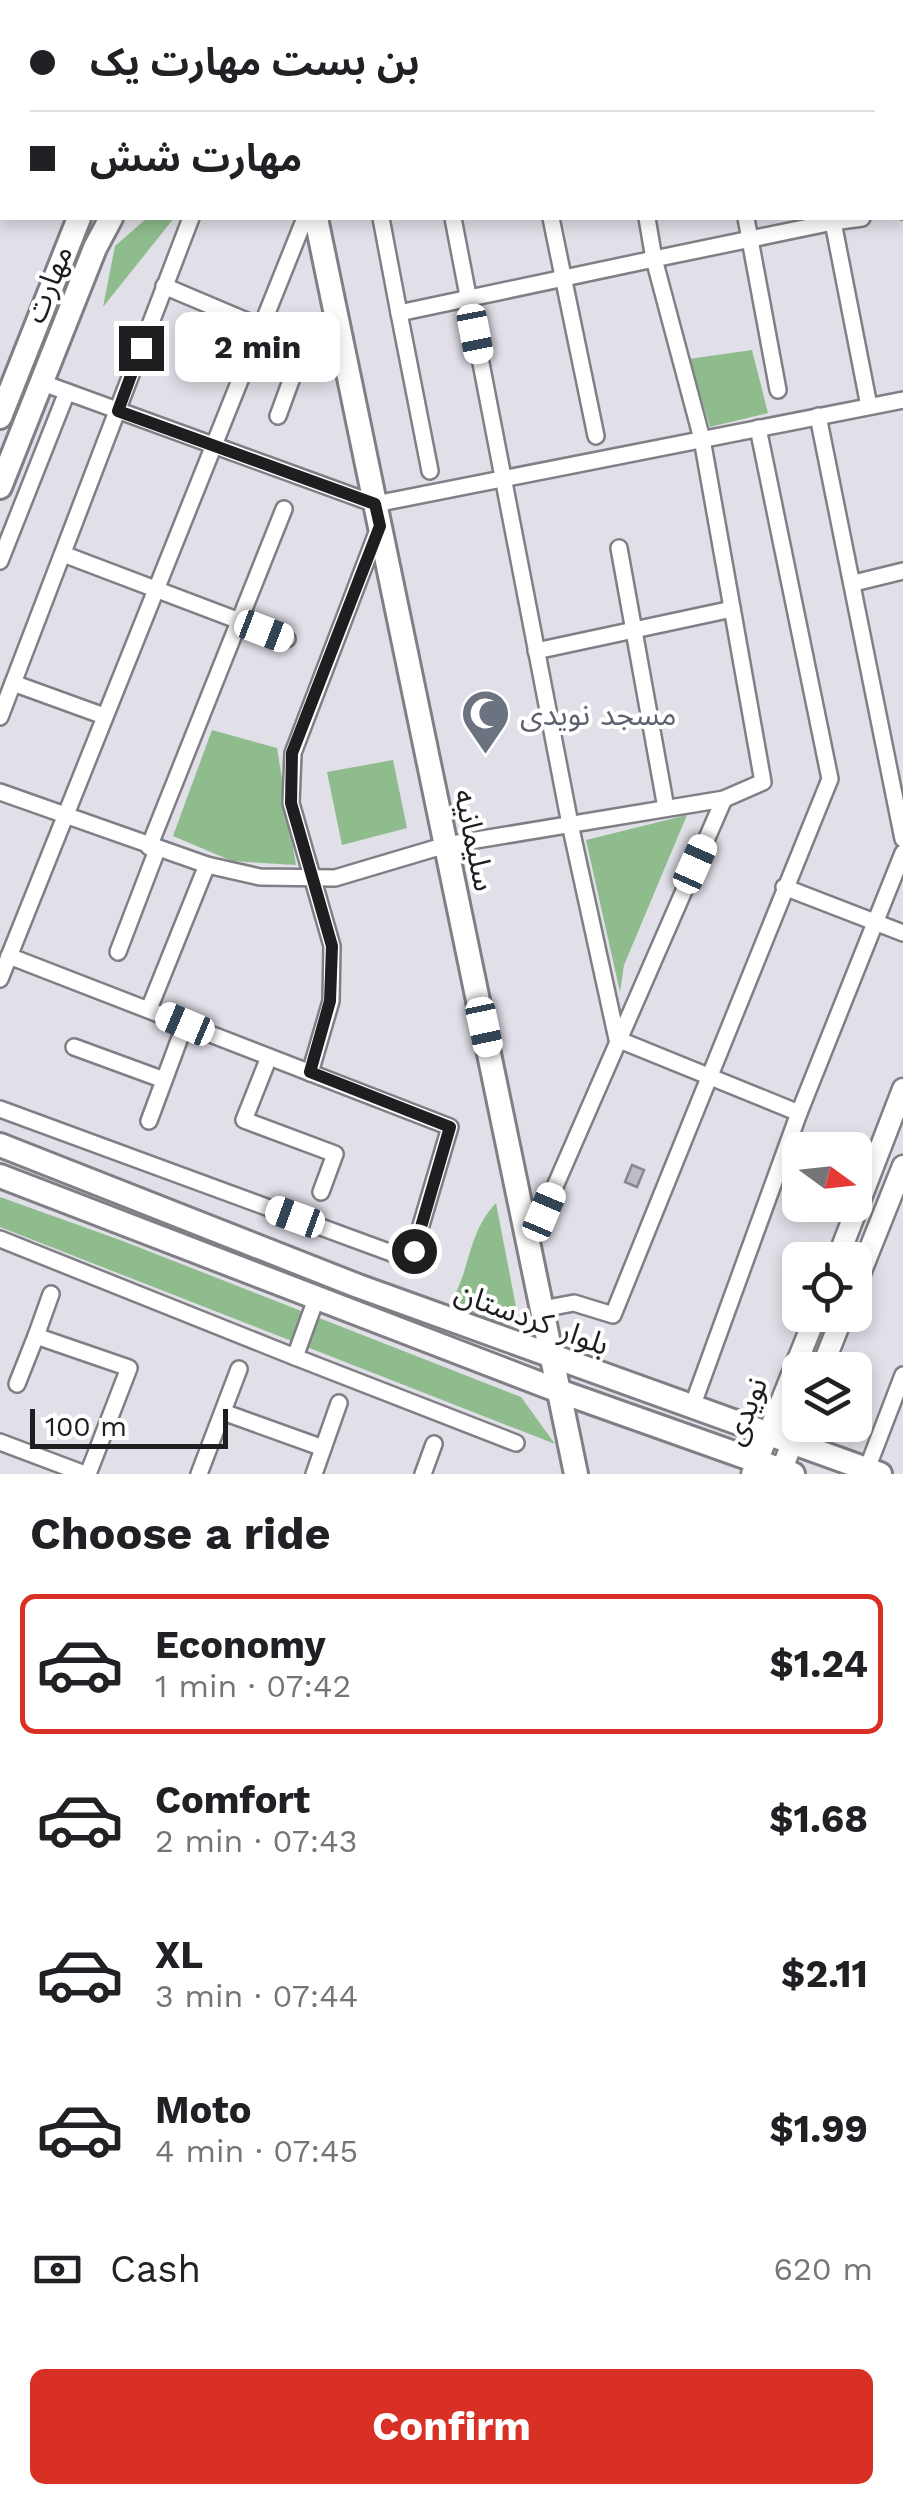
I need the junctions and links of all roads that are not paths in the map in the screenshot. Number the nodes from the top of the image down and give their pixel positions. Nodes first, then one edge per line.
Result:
1 (78, 220) edge
2 (110, 220) edge
3 (190, 220) edge
4 (304, 220) edge
5 (316, 220) edge
6 (381, 220) edge
7 (453, 220) edge
8 (551, 220) edge
9 (647, 220) edge
10 (746, 220) edge
11 (842, 220) edge
12 (847, 220) edge
13 (750, 239) junction
14 (654, 258) junction
15 (564, 278) junction
16 (164, 286) junction
17 (468, 298) junction
18 (398, 313) junction
19 (261, 326) junction
20 (8, 372) edge
21 (40, 382) junction
22 (778, 390) dead end
23 (67, 392) junction
24 (903, 400) edge
25 (869, 406) junction
26 (118, 411) junction
27 (278, 416) dead end
28 (818, 416) junction
29 (0, 417) edge
30 (758, 428) junction
31 (596, 436) dead end
32 (702, 439) junction
33 (213, 445) junction
34 (430, 471) dead end
35 (503, 479) junction
36 (0, 486) edge
37 (284, 509) dead end
38 (377, 515) junction
39 (619, 548) dead end
40 (63, 554) junction
41 (0, 561) edge
42 (903, 571) edge
43 (854, 584) junction
44 (155, 590) junction
45 (732, 609) junction
46 (240, 622) junction
47 (634, 629) junction
48 (287, 640) dead end
49 (536, 651) junction
50 (13, 683) junction
51 (104, 716) junction
52 (0, 717) edge
53 (0, 792) edge
54 (724, 799) junction
55 (666, 808) junction
56 (64, 816) junction
57 (570, 824) junction
58 (903, 839) edge
59 (446, 844) junction
60 (153, 848) junction
61 (903, 853) edge
62 (207, 865) junction
63 (310, 878) junction
64 (784, 887) junction
65 (874, 924) junction
66 (903, 933) edge
67 (118, 952) dead end
68 (9, 956) junction
69 (0, 979) edge
70 (149, 1009) junction
71 (185, 1024) junction
72 (617, 1040) junction
73 (74, 1048) dead end
74 (269, 1057) junction
75 (310, 1072) junction
76 (710, 1077) junction
77 (164, 1080) junction
78 (903, 1089) edge
79 (0, 1109) edge
80 (799, 1113) junction
81 (149, 1120) dead end
82 (0, 1144) edge
83 (903, 1166) edge
84 (0, 1176) edge
85 (321, 1192) dead end
86 (0, 1240) edge
87 (844, 1242) edge
88 (872, 1244) edge
89 (529, 1246) junction
90 (51, 1294) dead end
91 (316, 1299) junction
92 (542, 1309) junction
93 (809, 1332) edge
94 (36, 1336) junction
95 (295, 1357) junction
96 (553, 1358) junction
97 (239, 1370) dead end
98 (903, 1374) edge
99 (16, 1384) dead end
100 (560, 1391) junction
101 (339, 1404) dead end
102 (692, 1407) junction
103 (223, 1412) junction
104 (782, 1434) edge
105 (769, 1435) junction
106 (0, 1442) edge
107 (794, 1442) edge
108 (814, 1442) edge
109 (516, 1443) dead end
110 (434, 1444) dead end
111 (323, 1448) junction
112 (754, 1468) edge
113 (873, 1472) edge
114 (785, 1473) edge
115 (86, 1474) edge
116 (200, 1474) edge
117 (314, 1474) edge
118 (423, 1474) edge
119 (576, 1474) edge

1 - 20 main road, مهارت
2 - 21 main road, مهارت
3 - 16 street
4 - 19 street
5 - 38 main road, سلیمانیه
6 - 18 street
7 - 17 street
8 - 15 street
9 - 14 street
10 - 13 street
11 - 13 street
12 - 25 street
13 - 14 street
13 - 22 street
14 - 15 street
14 - 32 street
15 - 17 street
15 - 31 street
16 - 19 street
16 - 26 street
17 - 18 street
17 - 35 street
18 - 34 street
19 - 27 street
19 - 33 street
20 - 21 main road
20 - 29 main road, مهارت
21 - 23 street
21 - 36 main road, مهارت
23 - 26 street
23 - 41 street
24 - 25 street
25 - 28 street
26 - 33 street
26 - 40 street
28 - 30 street
28 - 43 street
30 - 32 street
30 - 64 street
32 - 35 street
32 - 45 street
33 - 38 street
33 - 44 street
35 - 38 street
35 - 49 street
37 - 46 street
38 - 59 main road, سلیمانیه
38 - 63 street
39 - 47 street
40 - 44 street
40 - 50 street
42 - 43 street
43 - 58 street
44 - 46 street
44 - 51 street
45 - 47 street
45 - 54 street
46 - 48 street
46 - 60 street
47 - 49 street
47 - 55 street
49 - 57 street
50 - 51 street
50 - 52 street
51 - 56 street
53 - 56 street
54 - 55 street
54 - 72 street
55 - 57 street
56 - 60 street
56 - 68 street
57 - 59 street
57 - 72 street
59 - 63 street
59 - 89 main road, سلیمانیه
60 - 62 street
60 - 67 street
61 - 65 street
62 - 63 street
62 - 70 street
63 - 75 street
64 - 65 street
64 - 76 street
65 - 66 street
65 - 80 street
68 - 69 street
68 - 70 street
70 - 71 street
71 - 74 street
71 - 77 street
72 - 76 street
72 - 89 street
73 - 77 street
74 - 75 street
74 - 85 street
75 - 79 street
76 - 80 street
76 - 92 street
77 - 81 street
78 - 87 street
80 - 102 street
82 - 96 main road, بلوار کردستان
83 - 88 street
84 - 91 main road, بلوار کردستان
86 - 95 street
89 - 92 main road, سلیمانیه
90 - 94 street
91 - 95 street
91 - 100 main road, بلوار کردستان
92 - 96 main road, سلیمانیه
93 - 105 street, نویدی
94 - 99 street
94 - 115 street
95 - 109 street
96 - 100 main road, سلیمانیه
96 - 102 main road, بلوار کردستان
97 - 103 street
98 - 113 street
100 - 112 main road, بلوار کردستان
100 - 119 main road, سلیمانیه
101 - 111 street
102 - 105 main road, بلوار کردستان
103 - 111 street
103 - 116 street
104 - 105 main road, بلوار کردستان
105 - 112 street, نویدی
106 - 115 street
107 - 114 street, نویدی
108 - 113 main road, بلوار کردستان
110 - 118 street
111 - 117 street
112 - 114 main road, بلوار کردستان

